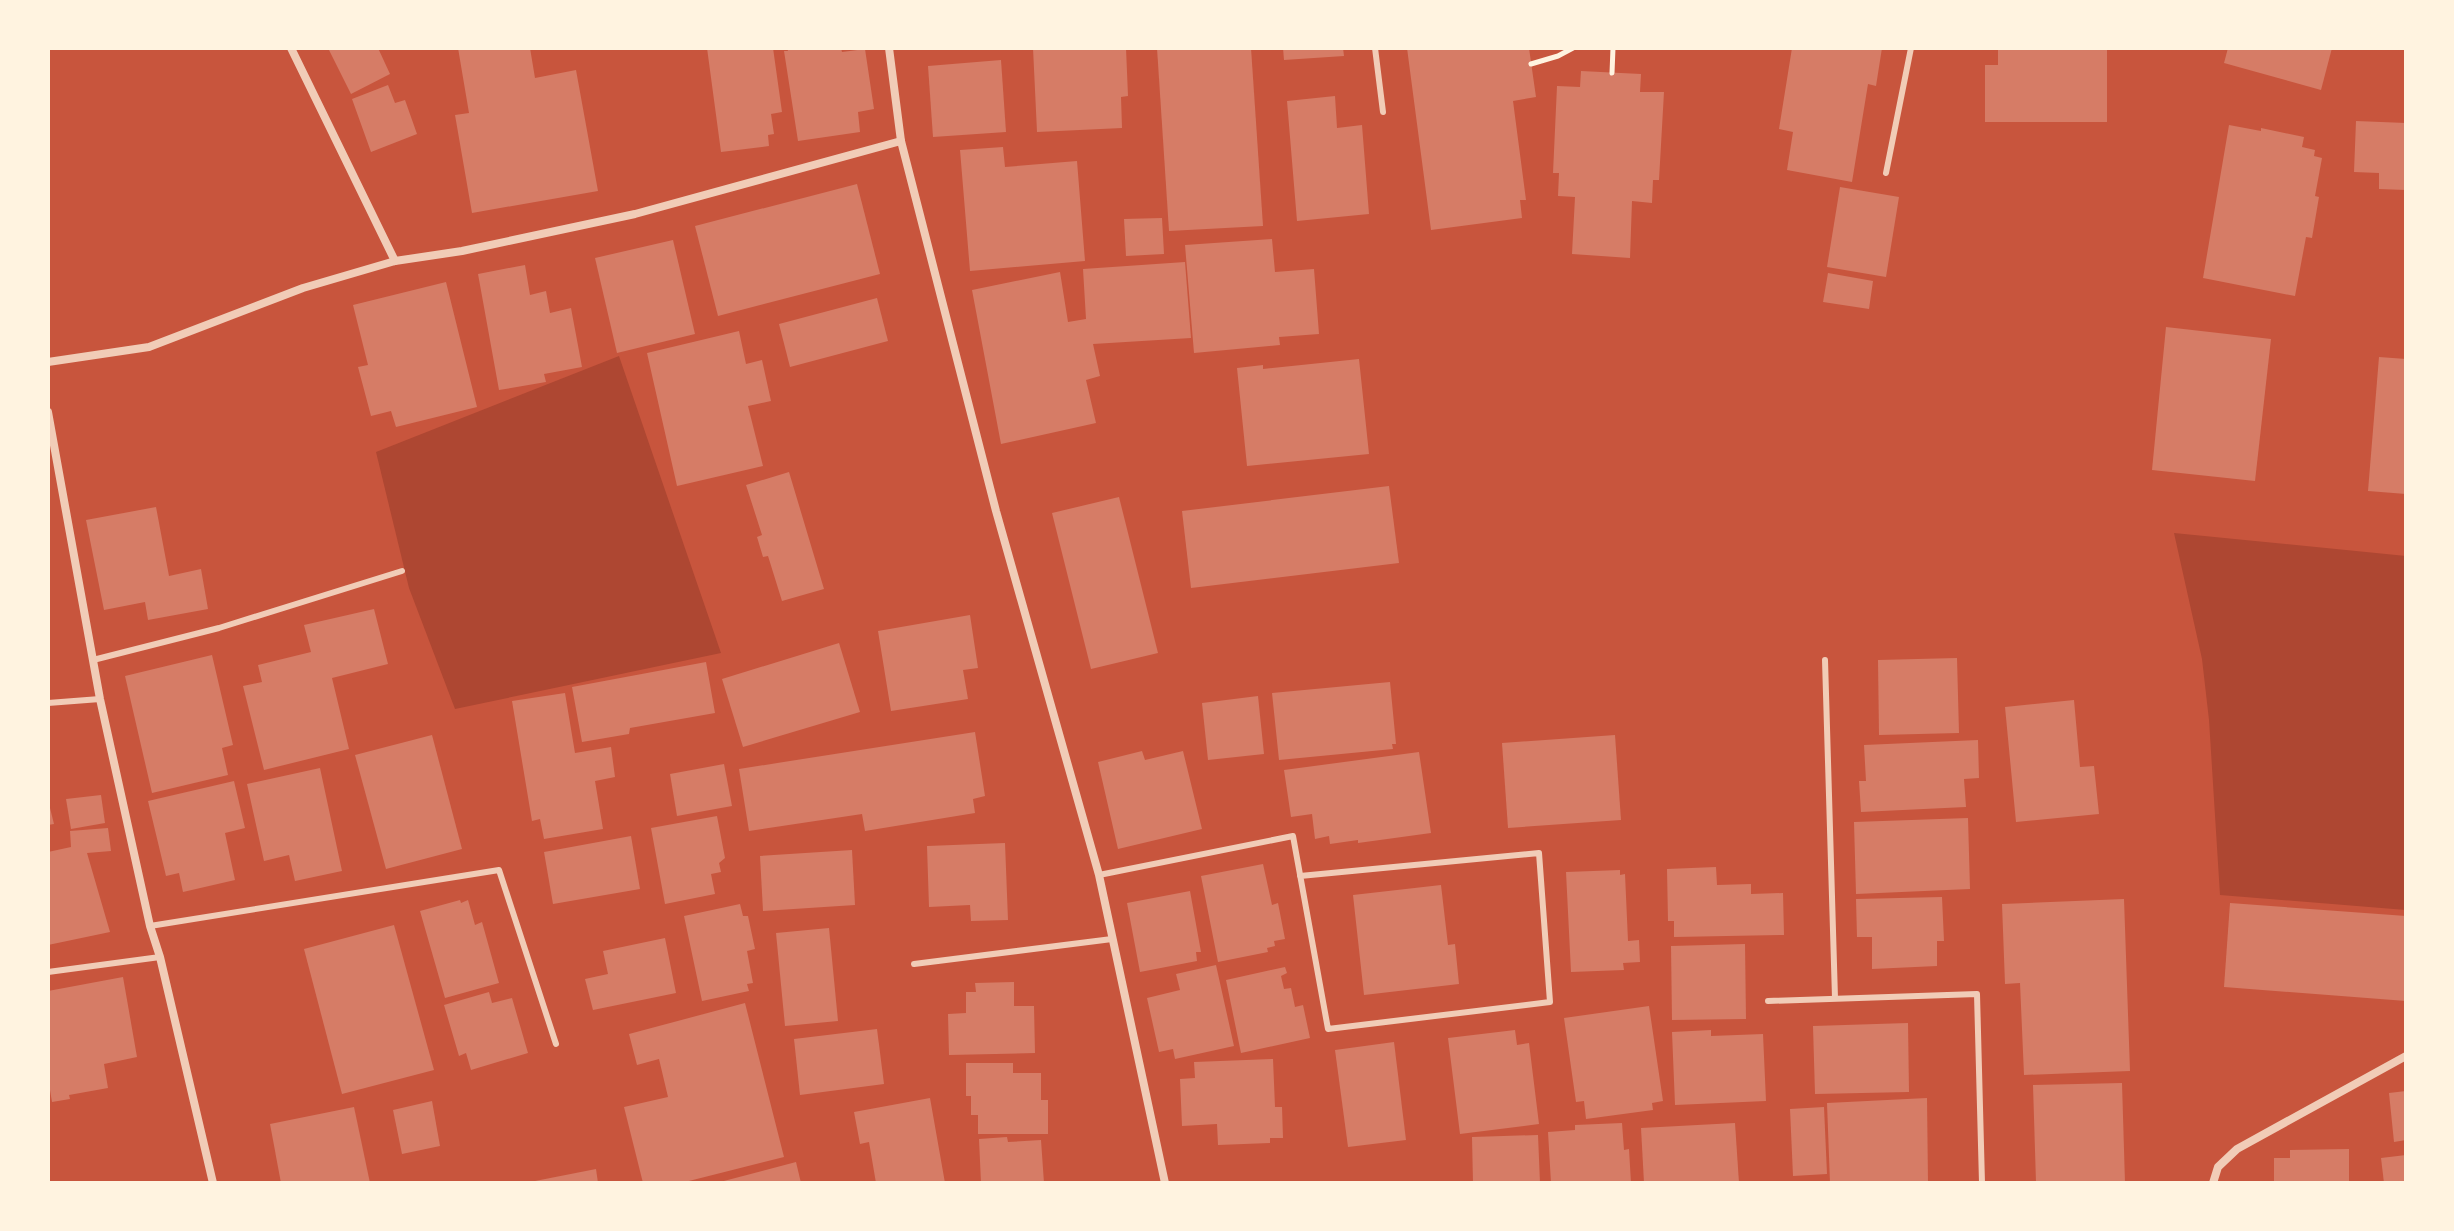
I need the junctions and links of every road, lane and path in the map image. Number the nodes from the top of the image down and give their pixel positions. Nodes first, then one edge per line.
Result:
1 (291, 48) edge
2 (889, 48) edge
3 (1375, 48) edge
4 (1573, 48) edge
5 (1613, 48) edge
6 (1911, 48) edge
7 (1531, 64) dead end
8 (1612, 73) dead end
9 (1383, 112) dead end
10 (901, 141) junction
11 (1886, 173) dead end
12 (395, 261) junction
13 (48, 362) edge
14 (48, 412) edge
15 (402, 571) dead end
16 (93, 660) junction
17 (1825, 660) dead end
18 (100, 699) junction
19 (48, 703) edge
20 (1099, 875) junction
21 (1300, 876) junction
22 (150, 926) junction
23 (1112, 939) junction
24 (160, 957) junction
25 (914, 964) dead end
26 (48, 972) edge
27 (1835, 998) junction
28 (1768, 1001) dead end
29 (556, 1044) dead end
30 (2406, 1056) edge
31 (213, 1183) edge
32 (1165, 1183) edge
33 (1982, 1183) edge
34 (2213, 1183) edge

1 - 12 street
2 - 10 street
3 - 9 lane
4 - 7 path
5 - 8 path
6 - 11 lane
10 - 12 street
10 - 20 street
12 - 13 street
14 - 16 street
15 - 16 lane
16 - 18 street
17 - 27 lane
18 - 19 lane
18 - 22 street
20 - 21 lane
20 - 23 street
21 - 21 lane
22 - 24 street
22 - 29 lane
23 - 25 lane
23 - 32 street
24 - 26 lane
24 - 31 street
27 - 28 lane
27 - 33 lane
30 - 34 street

